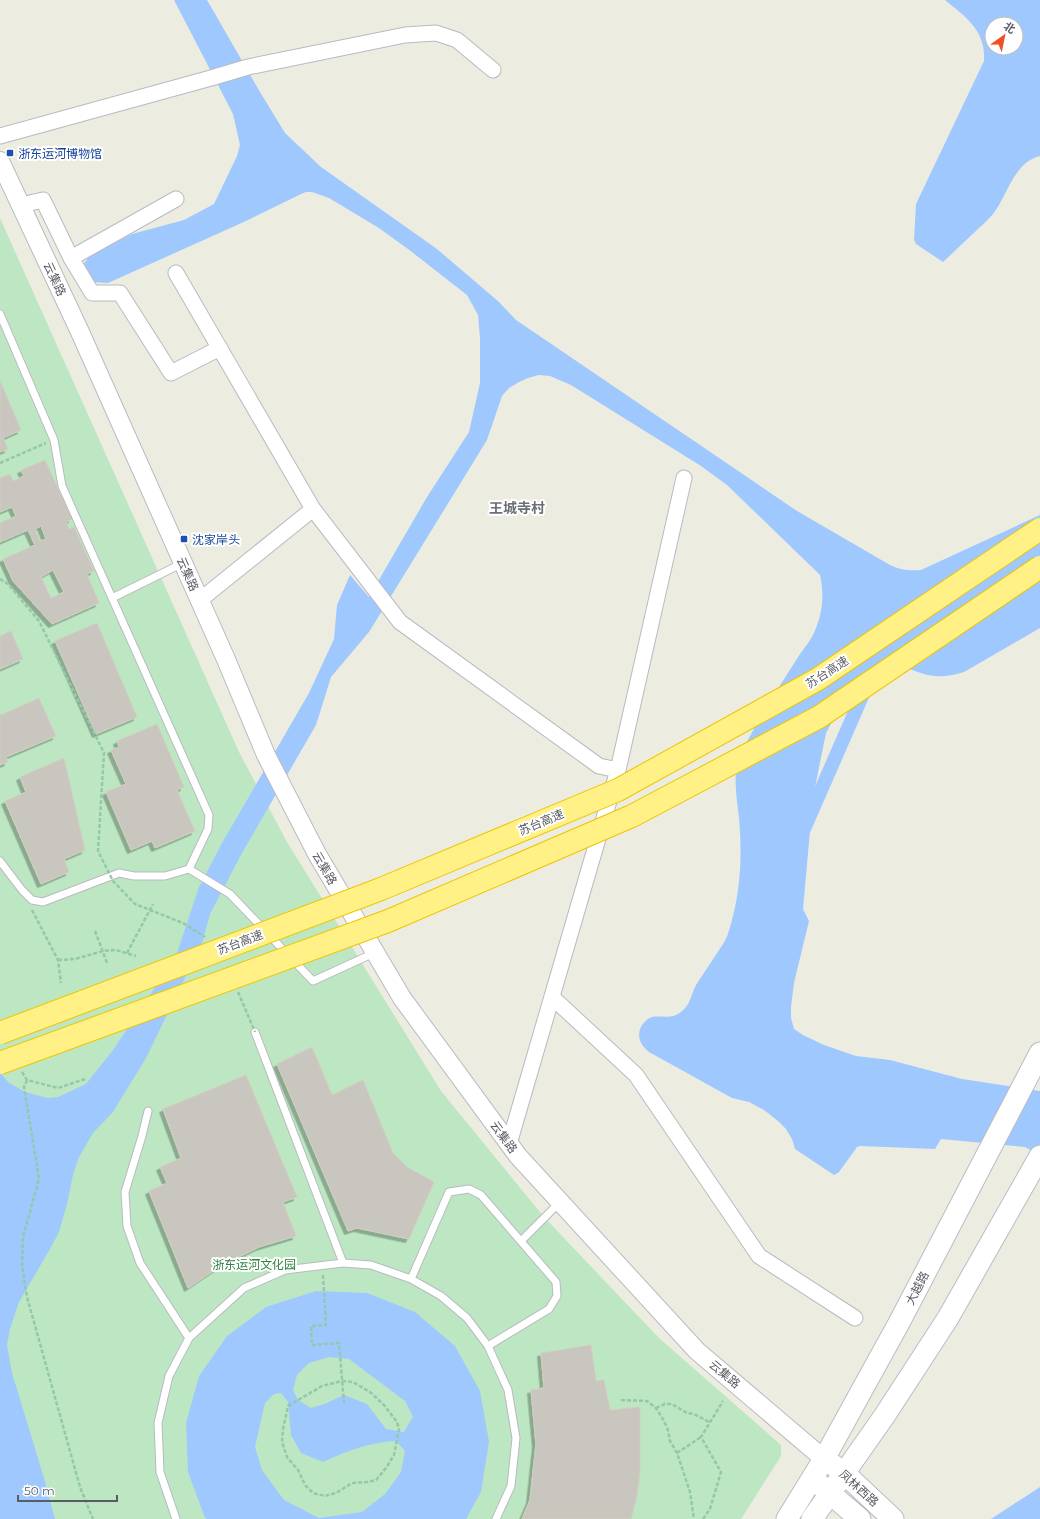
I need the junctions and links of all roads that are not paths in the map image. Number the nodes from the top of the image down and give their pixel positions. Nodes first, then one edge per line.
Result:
1 (493, 70) dead end
2 (0, 136) edge
3 (0, 161) edge
4 (176, 199) dead end
5 (21, 205) junction
6 (71, 258) junction
7 (176, 273) dead end
8 (0, 314) edge
9 (220, 348) junction
10 (684, 478) dead end
11 (313, 509) junction
12 (1040, 529) edge
13 (183, 563) junction
14 (1040, 567) edge
15 (112, 598) junction
16 (200, 600) junction
17 (618, 770) junction
18 (0, 861) edge
19 (189, 869) junction
20 (374, 953) junction
21 (552, 997) junction
22 (255, 1032) road end
23 (0, 1033) edge
24 (1040, 1053) edge
25 (10, 1066) edge
26 (148, 1111) dead end
27 (509, 1144) junction
28 (1038, 1160) edge
29 (560, 1202) junction
30 (521, 1241) junction
31 (343, 1263) junction
32 (411, 1278) junction
33 (855, 1318) dead end
34 (189, 1338) junction
35 (488, 1346) junction
36 (824, 1458) junction
37 (844, 1473) junction
38 (812, 1479) junction
39 (830, 1492) junction
40 (176, 1519) edge
41 (496, 1519) edge
42 (787, 1519) edge
43 (812, 1519) edge
44 (815, 1519) edge
45 (860, 1519) edge
46 (893, 1519) edge

1 - 2 street
3 - 5 street, 云集路
4 - 6 street
5 - 6 street
5 - 13 street, 云集路
6 - 9 street
7 - 9 street
8 - 15 lane
9 - 11 street
10 - 17 street
11 - 16 street
11 - 17 street
12 - 23 highway, 苏台高速, bridge
13 - 15 lane
13 - 16 street, 云集路
14 - 25 highway, bridge
15 - 19 lane
16 - 20 street, 云集路
17 - 21 street
18 - 19 lane
19 - 20 lane
20 - 27 street, 云集路
21 - 27 street
21 - 33 street
22 - 31 lane
24 - 36 main road, 大越路
26 - 34 lane
27 - 29 street, 云集路
28 - 37 main road
29 - 30 lane
29 - 36 street, 云集路
30 - 32 lane
30 - 35 lane
31 - 32 lane
31 - 34 lane
32 - 35 lane
34 - 40 lane
35 - 41 lane
36 - 37 main road, 凤林西路
36 - 38 main road, 大越路
37 - 39 main road
37 - 46 main road, 凤林西路
38 - 39 main road, 凤林西路
38 - 42 main road, 大越路
39 - 43 main road
39 - 44 street
39 - 45 main road, 凤林西路

